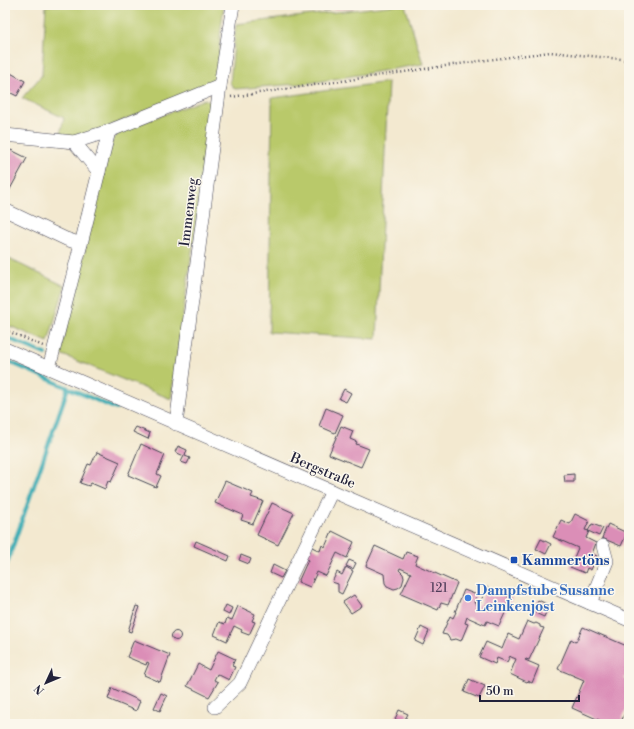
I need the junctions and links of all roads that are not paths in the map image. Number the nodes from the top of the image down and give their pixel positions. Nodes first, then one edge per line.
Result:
1 (233, 5) edge
2 (219, 91) junction
3 (109, 131) junction
4 (5, 135) edge
5 (74, 142) junction
6 (98, 172) junction
7 (5, 210) edge
8 (81, 244) junction
9 (5, 349) edge
10 (49, 368) junction
11 (176, 424) junction
12 (332, 491) junction
13 (603, 546) dead end
14 (590, 603) junction
15 (629, 620) edge
16 (215, 707) dead end

1 - 2 street, Immenweg
2 - 3 street
2 - 11 street, Immenweg
3 - 5 street
3 - 6 street
4 - 5 street
5 - 6 street
6 - 8 street
7 - 8 street
8 - 10 street
9 - 10 street, Bergstraße
10 - 11 street, Bergstraße
11 - 12 street, Bergstraße
12 - 14 street, Bergstraße
12 - 16 street
13 - 14 street
14 - 15 street, Bergstraße

